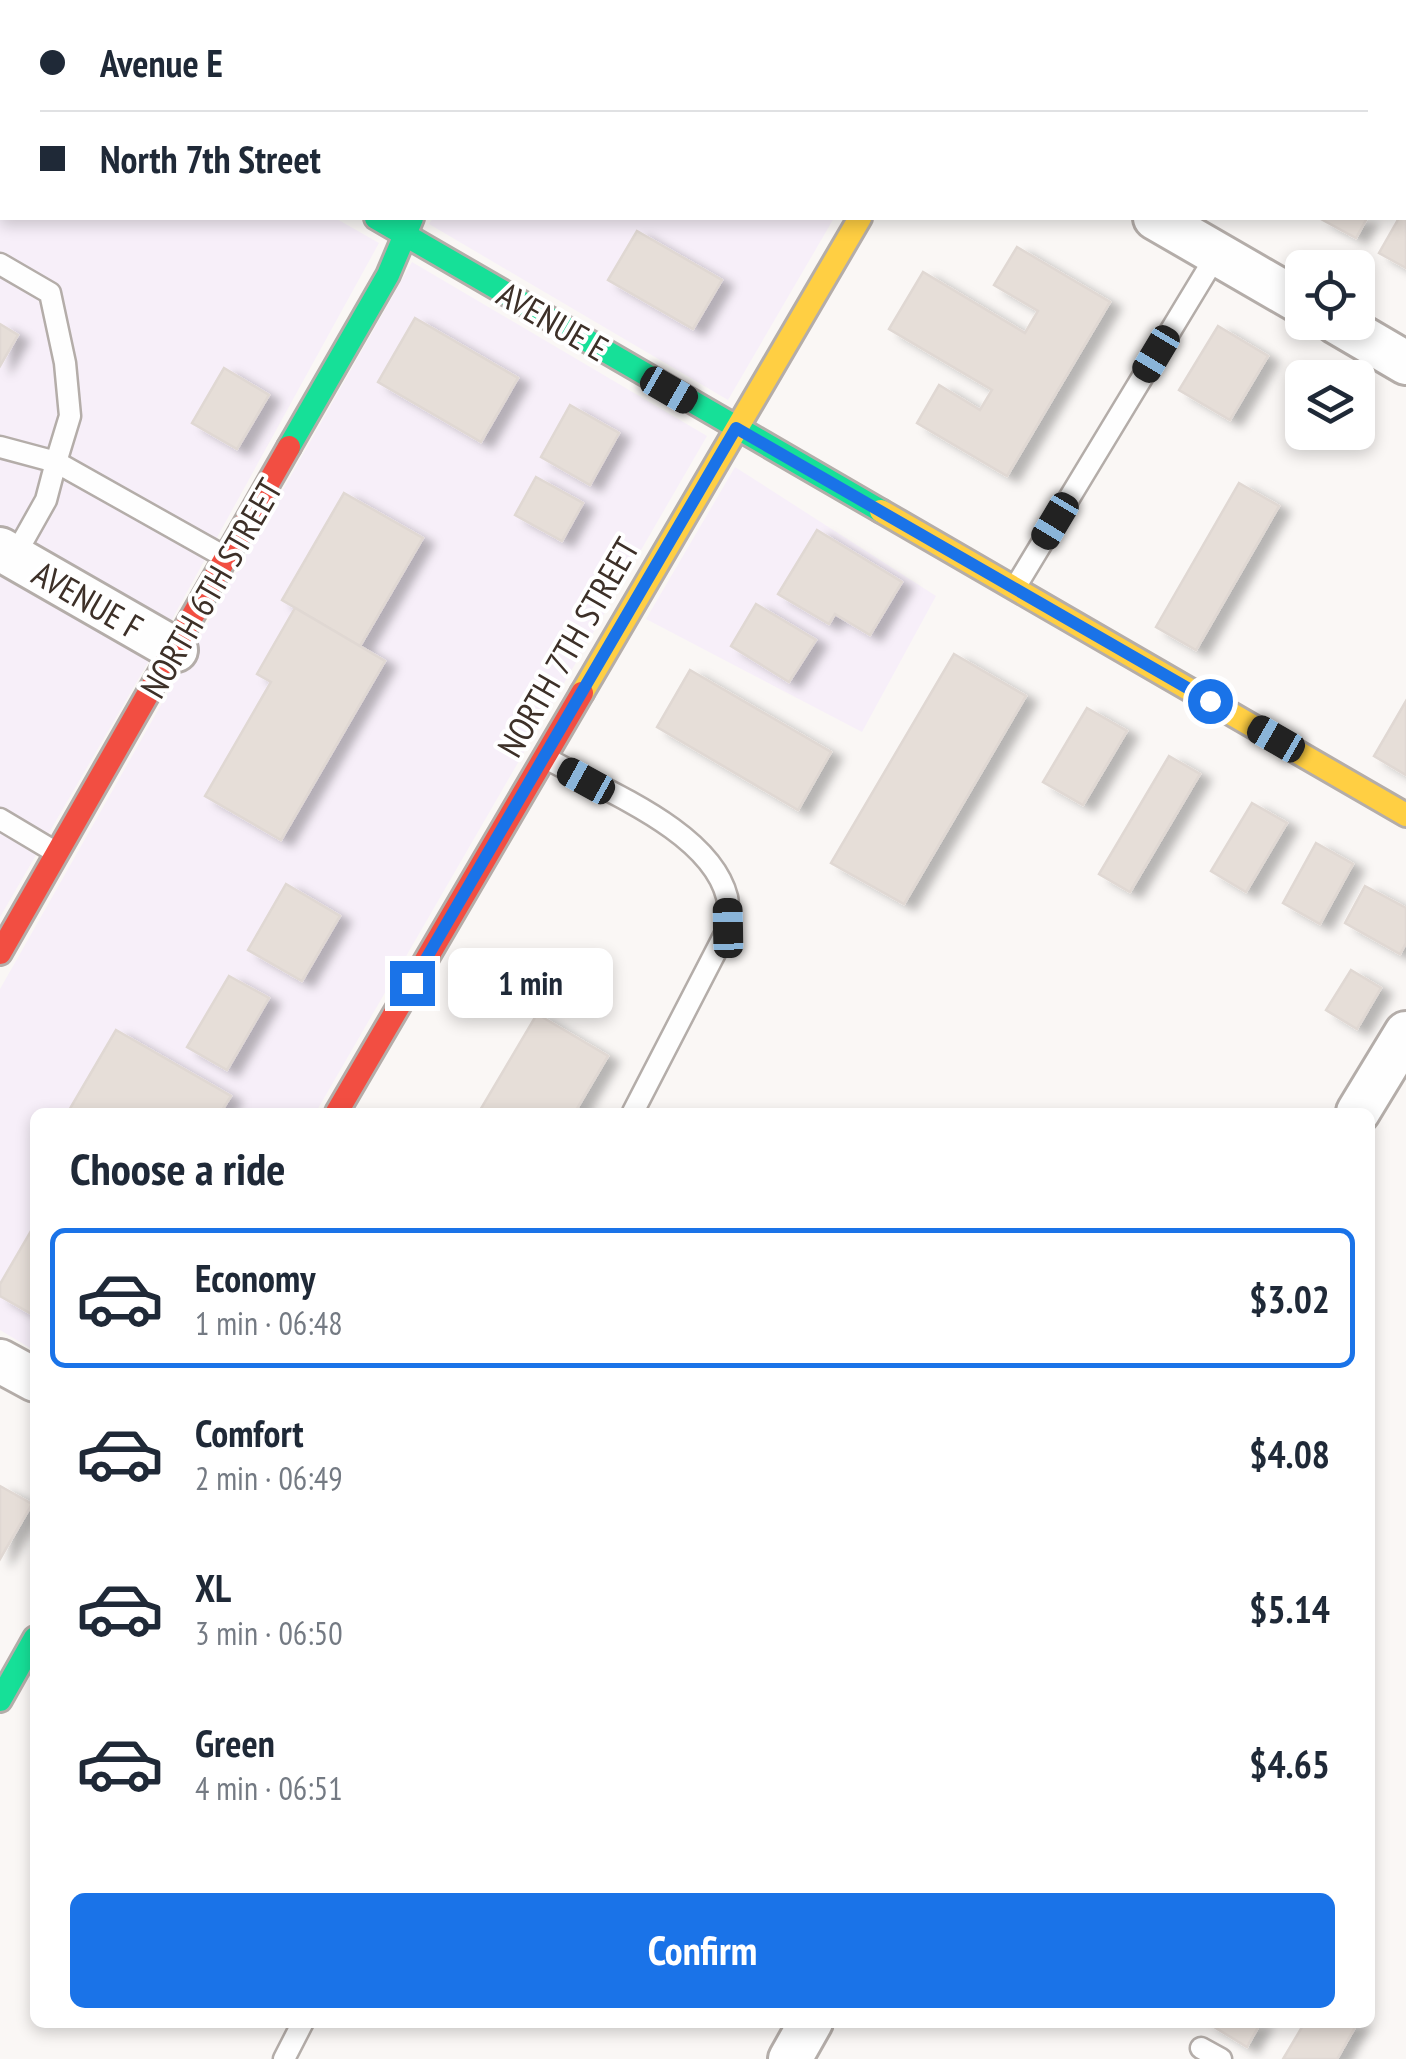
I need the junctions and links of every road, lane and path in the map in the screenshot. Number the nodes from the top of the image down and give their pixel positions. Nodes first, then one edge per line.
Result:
1 (859, 220) edge
2 (1158, 220) edge
3 (407, 225) edge
4 (1217, 254) junction
5 (0, 264) edge
6 (1285, 293) edge
7 (1368, 340) edge
8 (1406, 362) edge
9 (736, 428) junction
10 (0, 446) edge
11 (56, 462) junction
12 (7, 553) edge
13 (228, 559) junction
14 (1015, 588) junction
15 (176, 650) junction
16 (544, 757) junction
17 (1406, 814) edge
18 (0, 819) edge
19 (59, 854) junction
20 (0, 954) edge
21 (1406, 1034) edge
22 (339, 1108) edge
23 (635, 1108) edge
24 (1360, 1108) edge
25 (0, 1361) edge
26 (30, 1377) edge
27 (30, 1647) edge
28 (0, 1700) edge
29 (300, 2028) edge
30 (808, 2028) edge
31 (1201, 2048) dead end
32 (284, 2059) edge
33 (790, 2059) edge
34 (1221, 2059) edge

1 - 9 street, NORTH 7TH STREET
2 - 4 street
3 - 9 street, AVENUE E
3 - 13 street, NORTH 6TH STREET
4 - 6 street
4 - 14 lane
5 - 11 lane
7 - 8 street
9 - 14 street, AVENUE E
9 - 16 street, NORTH 7TH STREET
10 - 11 lane
11 - 12 lane
11 - 13 lane
12 - 15 street, AVENUE F
13 - 15 street, NORTH 6TH STREET
14 - 17 street, AVENUE E
15 - 19 street, NORTH 6TH STREET
16 - 22 street, NORTH 7TH STREET
16 - 23 lane
18 - 19 lane
19 - 20 street, NORTH 6TH STREET
21 - 24 street
25 - 26 street
27 - 28 street
29 - 32 lane
30 - 33 street
31 - 34 lane

